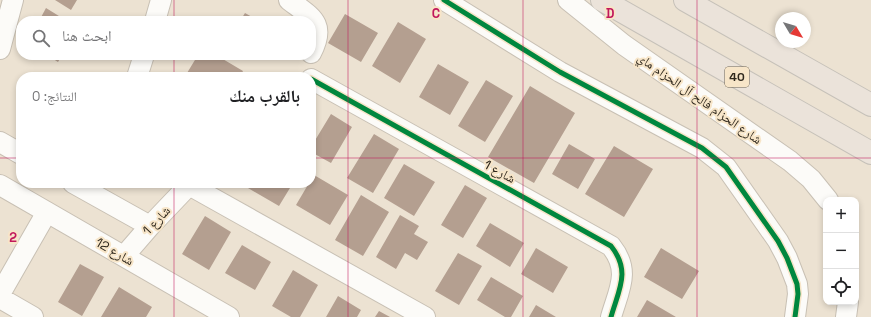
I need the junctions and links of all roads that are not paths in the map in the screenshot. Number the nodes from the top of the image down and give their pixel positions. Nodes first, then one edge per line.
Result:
1 (13, 0) edge
2 (289, 0) edge
3 (444, 0) edge
4 (568, 0) edge
5 (602, 0) edge
6 (685, 0) edge
7 (310, 16) edge
8 (316, 24) edge
9 (316, 39) edge
10 (0, 49) edge
11 (142, 60) edge
12 (308, 60) edge
13 (139, 72) edge
14 (305, 72) edge
15 (316, 83) edge
16 (871, 105) edge
17 (0, 142) edge
18 (16, 151) edge
19 (871, 153) edge
20 (0, 185) edge
21 (82, 188) edge
22 (186, 188) edge
23 (197, 188) edge
24 (825, 197) edge
25 (47, 212) junction
26 (150, 226) junction
27 (124, 256) junction
28 (0, 294) edge
29 (0, 298) edge
30 (848, 305) edge
31 (33, 317) edge
32 (230, 317) edge
33 (425, 317) edge
34 (611, 317) edge
35 (795, 317) edge
36 (846, 317) edge

1 - 10 street
2 - 7 street
3 - 35 street
4 - 24 street, شارع الحزام فالح آل الحزام ماي
5 - 19 highway, 40
6 - 16 highway
8 - 9 street
11 - 13 street
12 - 14 street
15 - 34 street, شارع 1
17 - 18 street
20 - 25 street, شارع 12
21 - 26 street
22 - 26 street, شارع 1
23 - 33 street, شارع 1
25 - 27 street, شارع 12
25 - 28 street
26 - 27 street, شارع 1
27 - 32 street, شارع 12
29 - 31 street
30 - 36 street

